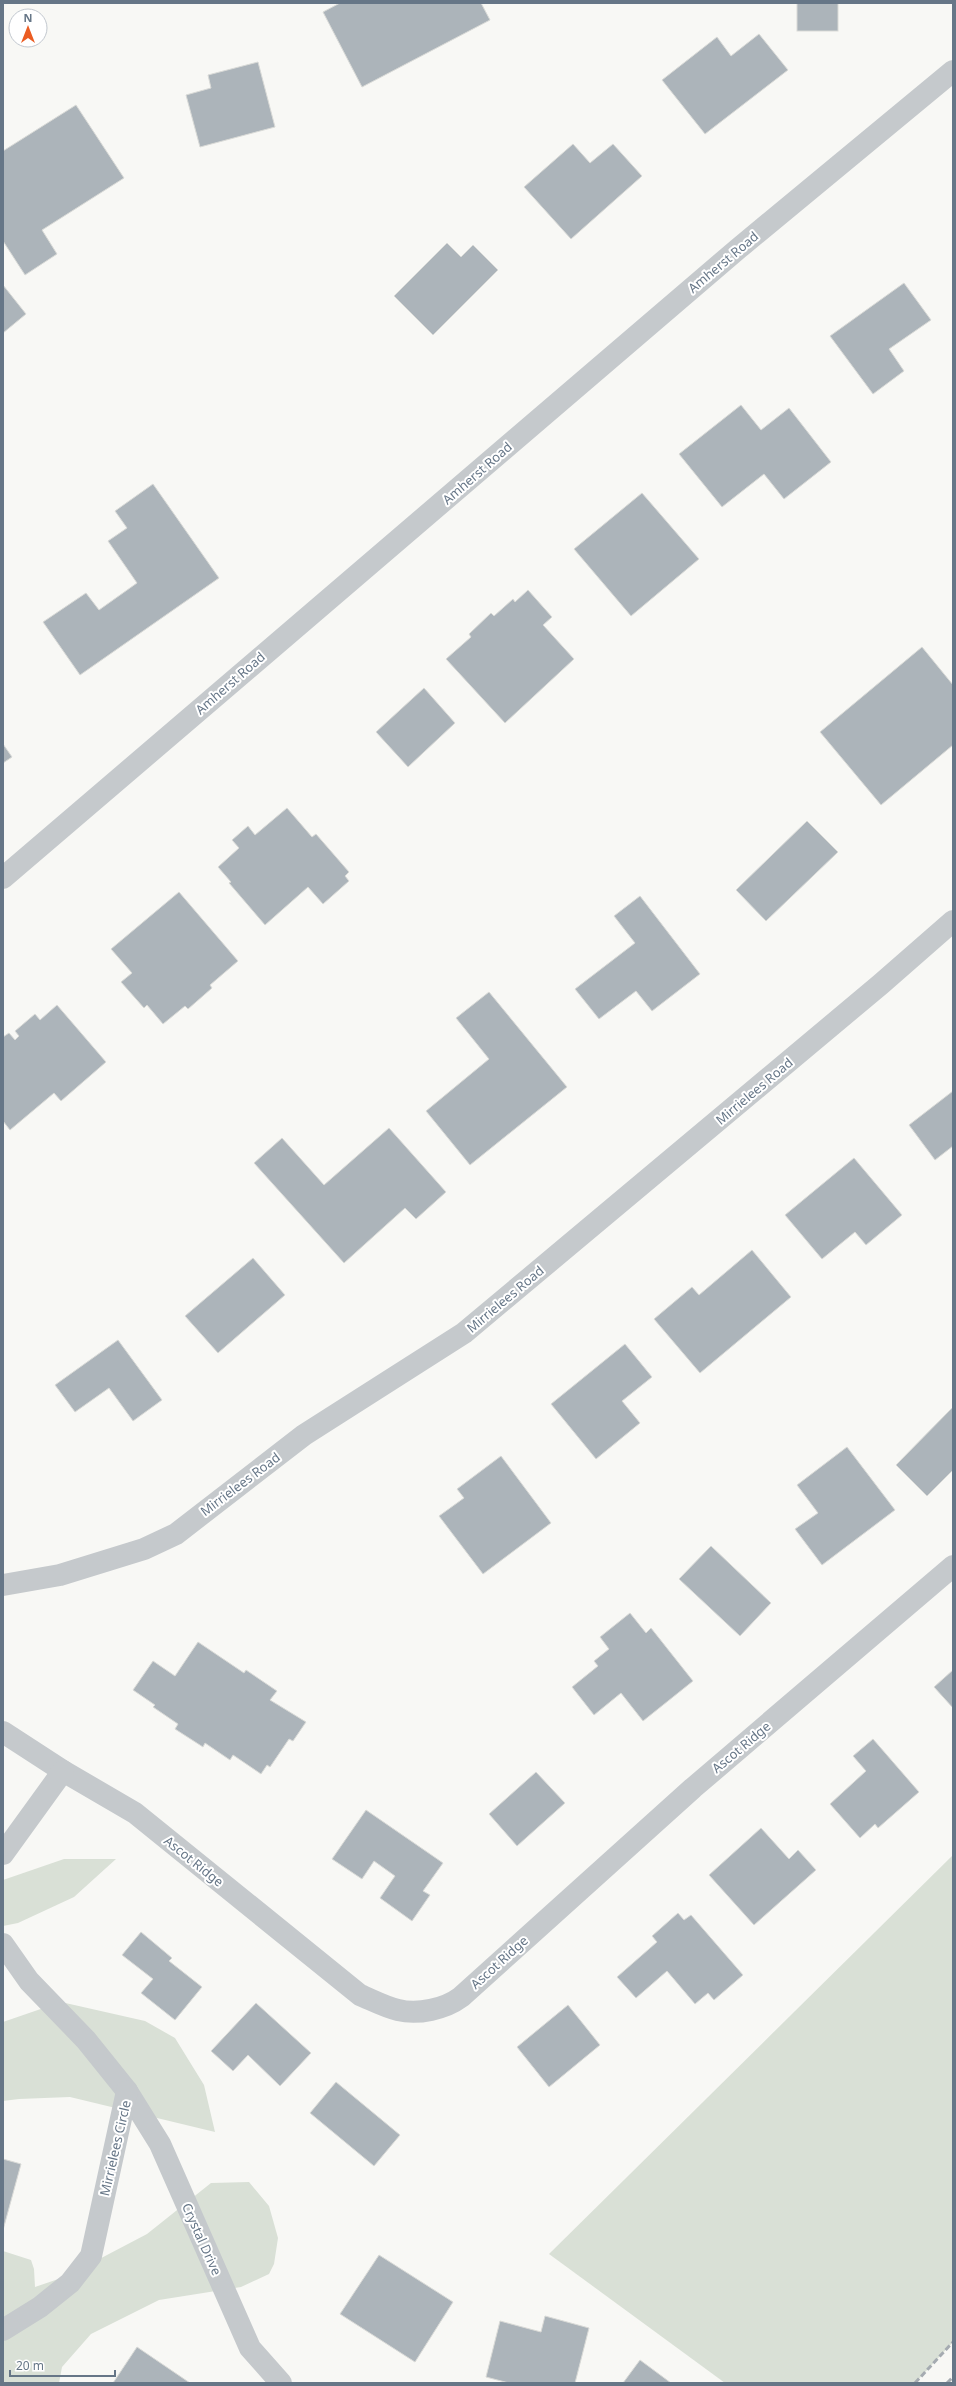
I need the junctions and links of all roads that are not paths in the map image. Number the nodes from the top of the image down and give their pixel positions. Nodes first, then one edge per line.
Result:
1 (953, 71) edge
2 (3, 878) edge
3 (953, 921) edge
4 (953, 1566) edge
5 (3, 1585) edge
6 (3, 1732) edge
7 (63, 1771) junction
8 (3, 1854) edge
9 (3, 1944) edge
10 (127, 2091) junction
11 (3, 2330) edge
12 (281, 2383) edge

1 - 2 street, Amherst Road
3 - 5 street, Mirrielees Road
4 - 7 street, Ascot Ridge
6 - 7 street, Ascot Ridge
7 - 8 street
9 - 10 street, Mirrielees Circle
10 - 11 street, Mirrielees Circle
10 - 12 street, Crystal Drive

